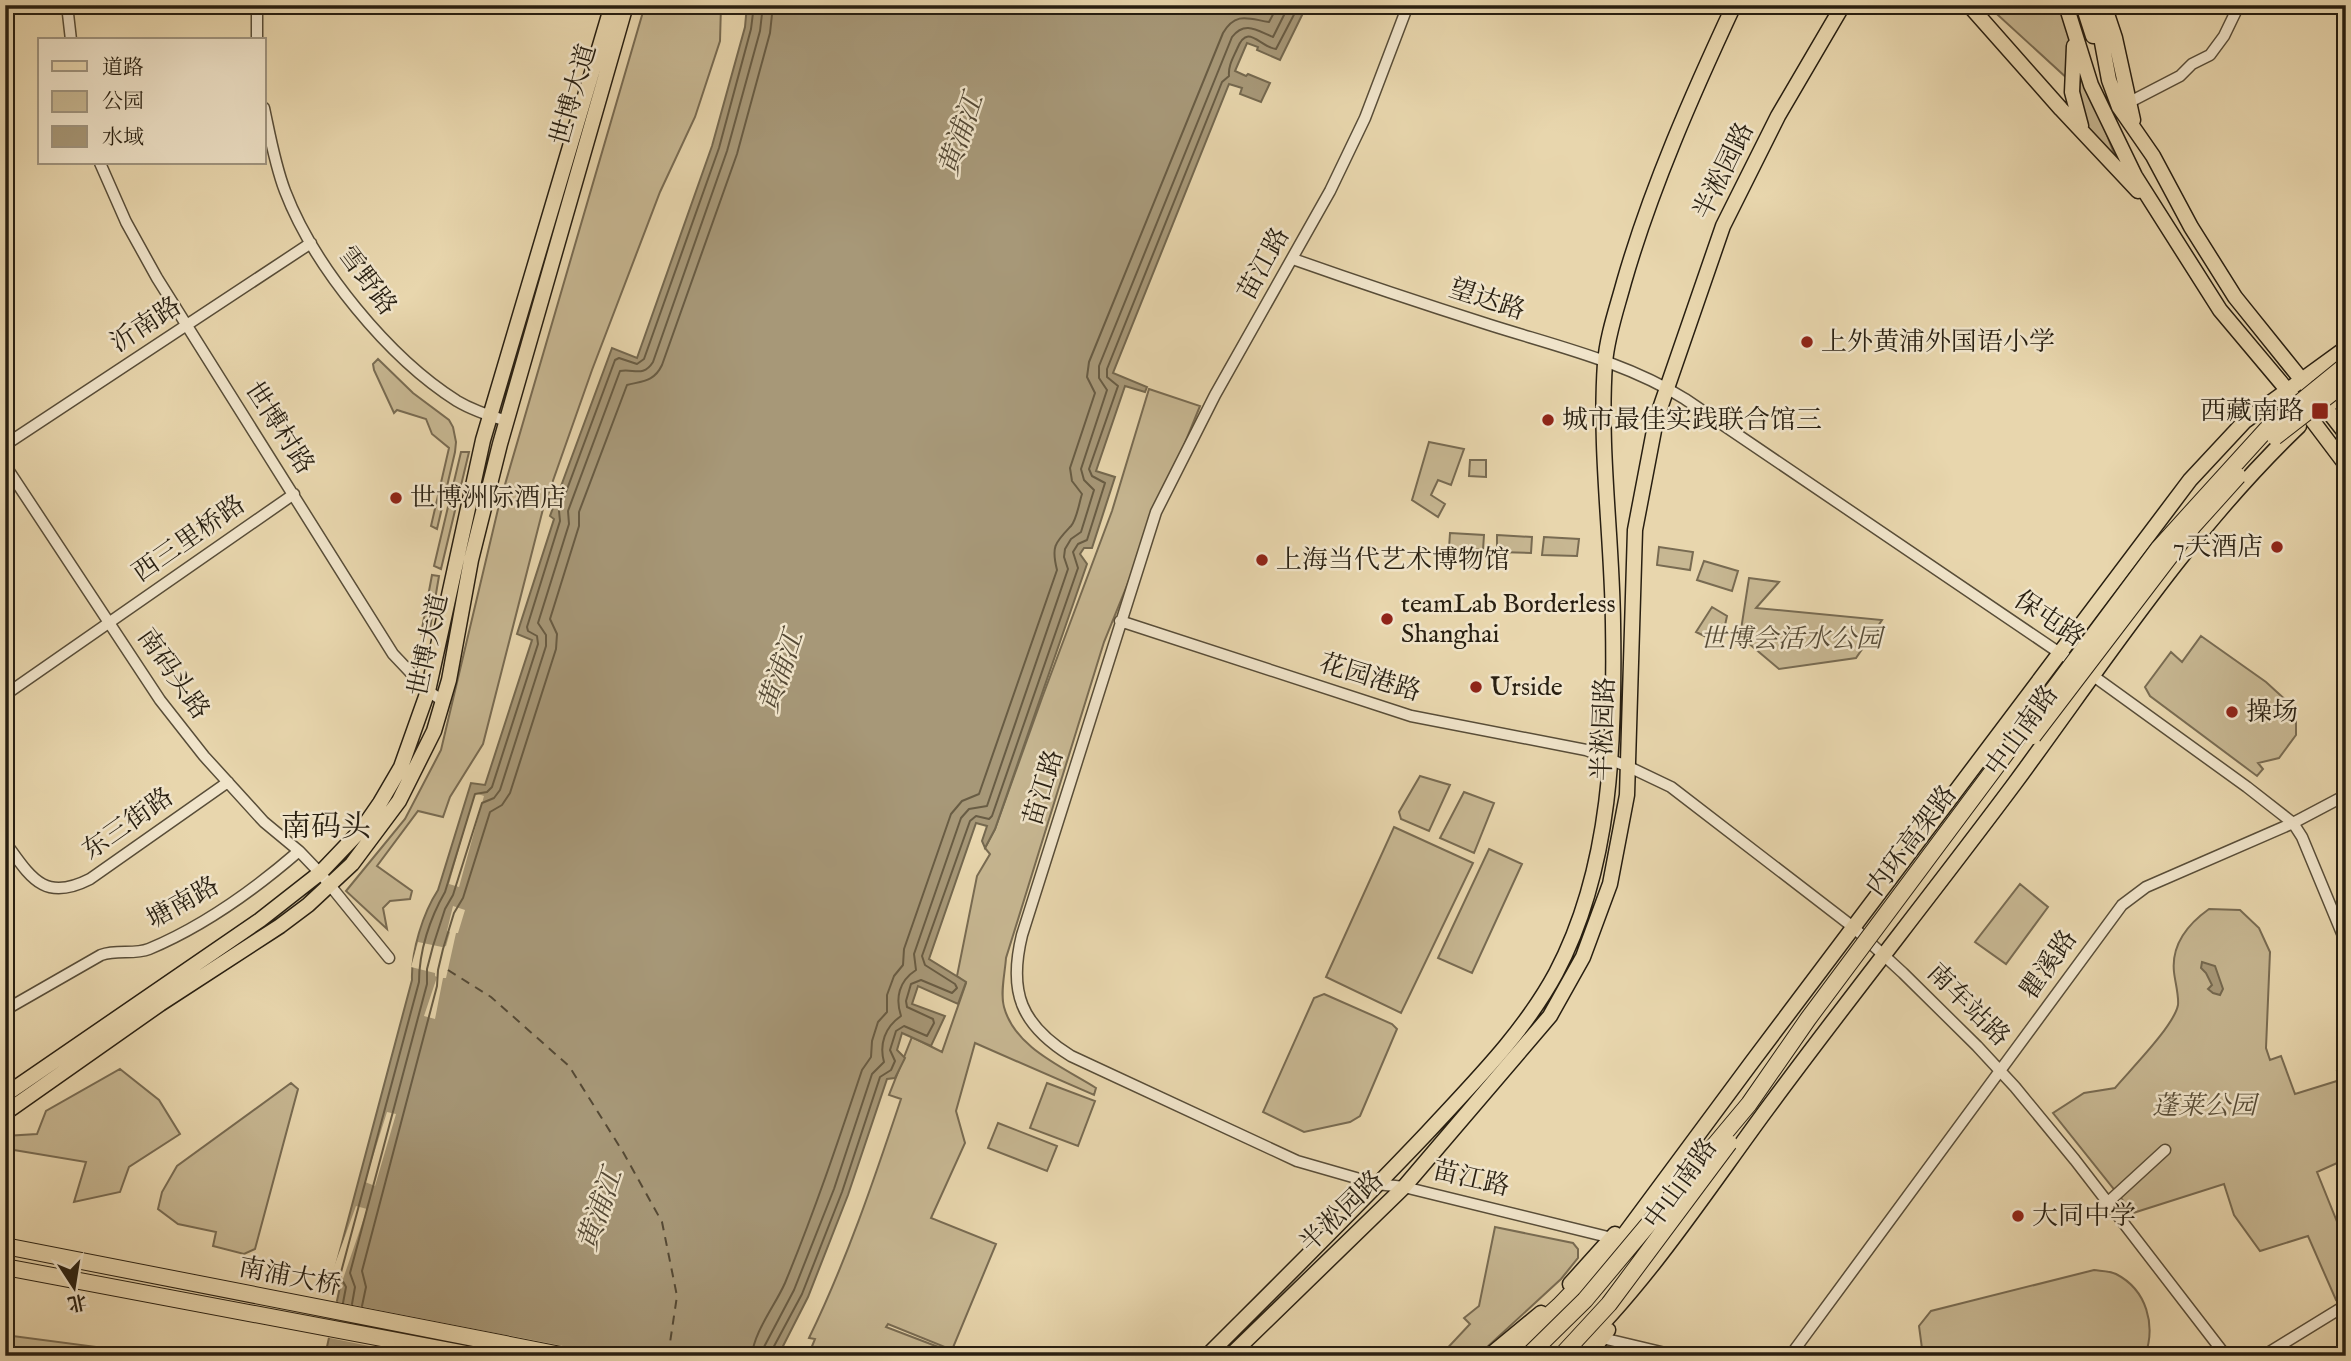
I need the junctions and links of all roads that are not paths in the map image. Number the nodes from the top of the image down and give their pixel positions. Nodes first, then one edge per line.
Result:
1 (67, 5) edge
2 (257, 5) edge
3 (612, 5) edge
4 (626, 5) edge
5 (1408, 5) edge
6 (1734, 5) edge
7 (1843, 5) edge
8 (1969, 5) edge
9 (2066, 5) edge
10 (2083, 5) edge
11 (2095, 5) edge
12 (2104, 5) edge
13 (2239, 5) edge
14 (2075, 37) junction
15 (71, 38) edge
16 (257, 38) edge
17 (2109, 80) junction
18 (2124, 105) junction
19 (266, 116) edge
20 (2083, 131) junction
21 (100, 164) edge
22 (2162, 217) junction
23 (311, 243) junction
24 (1293, 259) junction
25 (187, 325) junction
26 (2346, 348) edge
27 (1605, 361) junction
28 (2346, 365) edge
29 (2300, 379) junction
30 (2346, 382) edge
31 (1666, 388) junction
32 (2287, 390) junction
33 (2346, 393) edge
34 (2326, 407) junction
35 (490, 415) junction
36 (2309, 416) junction
37 (507, 421) junction
38 (2346, 434) edge
39 (5, 445) edge
40 (5, 465) edge
41 (2346, 465) edge
42 (294, 494) junction
43 (1120, 621) junction
44 (110, 622) junction
45 (2060, 654) junction
46 (2092, 675) junction
47 (428, 691) junction
48 (5, 695) edge
49 (443, 701) junction
50 (1610, 759) junction
51 (1629, 767) junction
52 (228, 782) junction
53 (2346, 795) edge
54 (2293, 823) junction
55 (5, 842) edge
56 (299, 851) junction
57 (320, 873) junction
58 (330, 887) junction
59 (1853, 927) junction
60 (2346, 943) edge
61 (1884, 956) junction
62 (389, 958) dead end
63 (5, 1010) edge
64 (2000, 1070) junction
65 (5, 1095) edge
66 (5, 1113) edge
67 (2165, 1150) dead end
68 (1377, 1184) junction
69 (1404, 1186) junction
70 (2106, 1204) junction
71 (1613, 1243) junction
72 (5, 1246) edge
73 (5, 1267) edge
74 (2346, 1305) edge
75 (1563, 1324) junction
76 (1603, 1331) junction
77 (477, 1356) edge
78 (566, 1356) edge
79 (1207, 1356) edge
80 (1230, 1356) edge
81 (1489, 1356) edge
82 (1504, 1356) edge
83 (1515, 1356) edge
84 (1528, 1356) edge
85 (1536, 1356) edge
86 (1559, 1356) edge
87 (1572, 1356) edge
88 (1579, 1356) edge
89 (1588, 1356) edge
90 (1678, 1356) edge
91 (1790, 1356) edge
92 (2226, 1356) edge
93 (2263, 1356) edge

1 - 15 street
2 - 16 street
3 - 35 main road, 世博大道
4 - 37 main road, 世博大道
5 - 24 street, 苗江路
6 - 27 main road, 半淞园路
7 - 31 main road, 半淞园路
8 - 20 main road
9 - 14 main road
10 - 17 main road
11 - 17 main road
12 - 18 main road
13 - 18 street
14 - 20 main road
14 - 22 main road
17 - 18 main road
18 - 29 main road
19 - 23 street, 雪野路
20 - 22 main road
21 - 25 street, 世博村路
22 - 32 main road
23 - 25 street, 沂南路
23 - 35 street, 雪野路
24 - 27 street, 望达路
24 - 43 street, 苗江路
25 - 39 street, 沂南路
25 - 42 street, 世博村路
26 - 29 main road, 中山南路
27 - 31 street, 望达路
27 - 50 main road, 半淞园路
28 - 75 highway, 内环高架路, bridge
29 - 32 main road, 中山南路
29 - 34 main road
30 - 86 highway, 内环高架路, bridge
31 - 45 street, 保屯路
31 - 51 main road, 半淞园路
32 - 36 main road
32 - 45 main road, 中山南路
33 - 34 main road, 中山南路
34 - 36 main road, 中山南路
34 - 38 main road
35 - 37 street, 雪野路
35 - 47 main road, 世博大道
36 - 41 main road
36 - 46 main road, 中山南路
37 - 49 main road, 世博大道
40 - 44 street, 南码头路
42 - 44 street, 西三里桥路
42 - 47 street, 世博村路
43 - 50 street, 花园港路
43 - 68 street, 苗江路
44 - 48 street, 西三里桥路
44 - 52 street, 南码头路
45 - 46 street, 保屯路
45 - 59 main road, 中山南路
46 - 54 street, 保屯路
46 - 61 main road, 中山南路
47 - 49 street, 世博村路
47 - 57 main road, 世博大道
49 - 58 main road, 世博大道
50 - 51 street, 南车站路
50 - 68 main road, 半淞园路
51 - 59 street, 南车站路
51 - 69 main road, 半淞园路
52 - 55 street, 东三街路
52 - 56 street, 南码头路
53 - 54 street, 瞿溪路
54 - 60 street, 保屯路
54 - 64 street, 瞿溪路
56 - 57 street, 南码头路
56 - 63 street, 塘南路
57 - 58 street, 南码头路
57 - 65 main road, 世博大道
58 - 62 street, 南码头路
58 - 66 main road, 世博大道
59 - 61 street, 南车站路
59 - 71 main road, 中山南路
61 - 64 street, 南车站路
61 - 76 main road, 中山南路
64 - 70 street, 南车站路
64 - 91 street, 瞿溪路
67 - 70 street
68 - 69 street, 苗江路
68 - 79 main road, 半淞园路
69 - 71 street, 苗江路
69 - 80 main road, 半淞园路
70 - 92 street, 南车站路
71 - 81 main road, 中山南路
71 - 82 highway
71 - 83 main road, 中山南路
72 - 78 highway, 南浦大桥
73 - 77 highway, 南浦大桥
74 - 93 street
75 - 84 highway, 内环高架路, bridge
75 - 85 highway, bridge
76 - 87 main road, 中山南路
76 - 88 main road
76 - 89 main road, 中山南路
76 - 90 street

